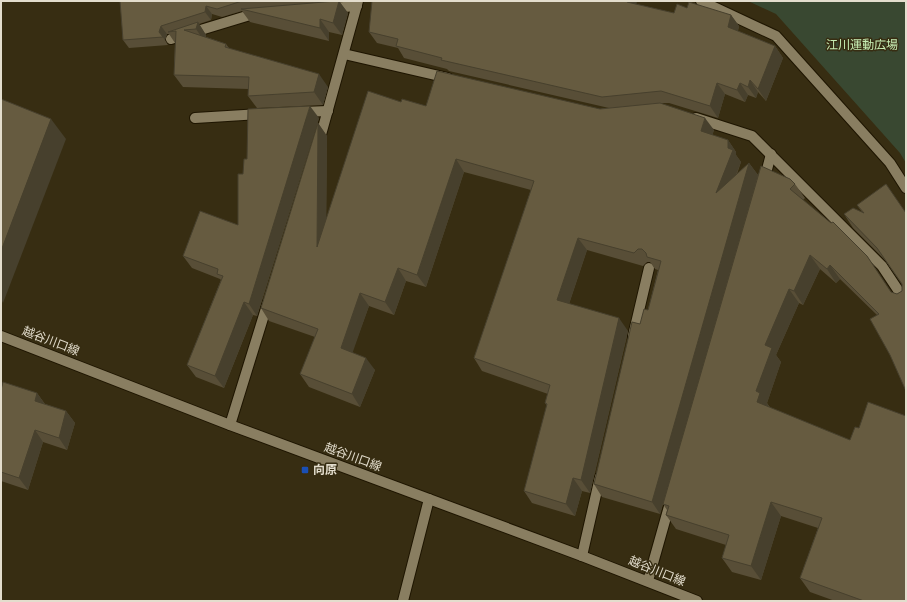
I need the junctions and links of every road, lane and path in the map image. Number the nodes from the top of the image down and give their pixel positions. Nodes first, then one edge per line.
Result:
1 (702, 1) edge
2 (358, 4) edge
3 (319, 9) edge
4 (273, 13) edge
5 (171, 39) edge
6 (344, 54) junction
7 (458, 80) edge
8 (328, 111) junction
9 (289, 113) edge
10 (273, 114) edge
11 (684, 114) edge
12 (194, 118) dead end
13 (317, 148) edge
14 (771, 154) junction
15 (906, 188) edge
16 (760, 192) edge
17 (649, 268) edge
18 (272, 290) edge
19 (906, 302) edge
20 (1, 336) edge
21 (631, 346) edge
22 (230, 424) junction
23 (602, 470) edge
24 (674, 490) edge
25 (429, 499) junction
26 (582, 556) junction
27 (648, 581) junction
28 (403, 601) edge
29 (697, 601) edge

1 - 15 street
2 - 3 street
2 - 6 street
4 - 5 street
6 - 7 street
6 - 8 street
8 - 9 street
8 - 13 street
10 - 12 street
11 - 14 street
14 - 16 street
14 - 19 street
17 - 21 street
18 - 22 street
20 - 22 street, 越谷川口線
22 - 25 street, 越谷川口線
23 - 26 street
24 - 27 street
25 - 26 street, 越谷川口線
25 - 28 street
26 - 27 street, 越谷川口線
27 - 29 street, 越谷川口線

